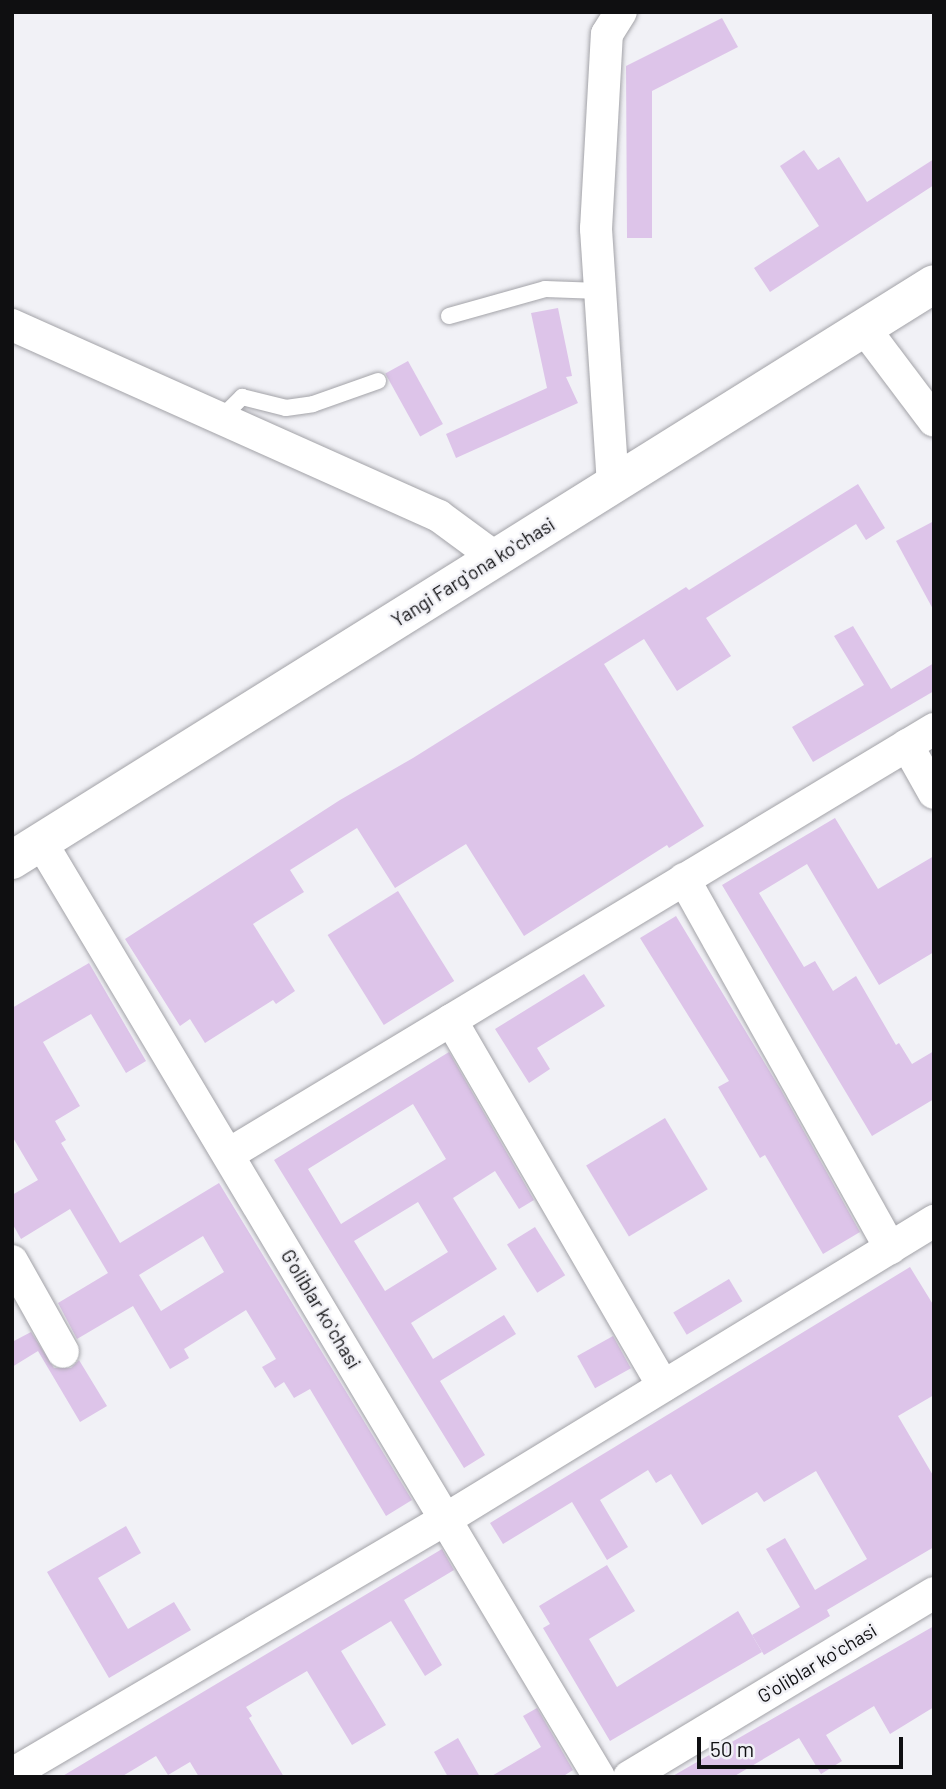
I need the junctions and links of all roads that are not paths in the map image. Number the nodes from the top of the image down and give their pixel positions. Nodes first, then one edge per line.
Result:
1 (621, 12) edge
2 (934, 284) edge
3 (600, 291) junction
4 (449, 316) dead end
5 (12, 325) edge
6 (864, 328) junction
7 (378, 381) dead end
8 (221, 418) junction
9 (934, 421) edge
10 (613, 485) junction
11 (496, 558) junction
12 (934, 729) edge
13 (907, 745) junction
14 (934, 793) edge
15 (26, 851) edge
16 (684, 879) junction
17 (450, 1020) junction
18 (229, 1154) junction
19 (934, 1221) edge
20 (890, 1248) junction
21 (12, 1261) edge
22 (21, 1296) edge
23 (62, 1352) dead end
24 (663, 1386) junction
25 (446, 1519) junction
26 (934, 1593) edge
27 (12, 1774) edge
28 (599, 1777) edge
29 (629, 1777) edge

1 - 3 street
2 - 6 main road, Yangi Fargʻona koʻchasi
3 - 4 lane
3 - 10 street
5 - 8 street
6 - 9 street
6 - 10 main road, Yangi Fargʻona koʻchasi
7 - 8 lane
8 - 11 street
10 - 11 main road, Yangi Fargʻona koʻchasi
11 - 15 main road, Yangi Fargʻona koʻchasi
12 - 13 street
13 - 14 street
13 - 16 street
15 - 18 street, Gʻoliblar koʻchasi
16 - 17 street
16 - 20 street
17 - 18 street
17 - 24 street
18 - 25 street, Gʻoliblar koʻchasi
19 - 20 street
20 - 24 street
21 - 22 street
22 - 23 street
24 - 25 street
25 - 27 street
25 - 28 street, Gʻoliblar koʻchasi
26 - 29 street, Gʻoliblar koʻchasi

